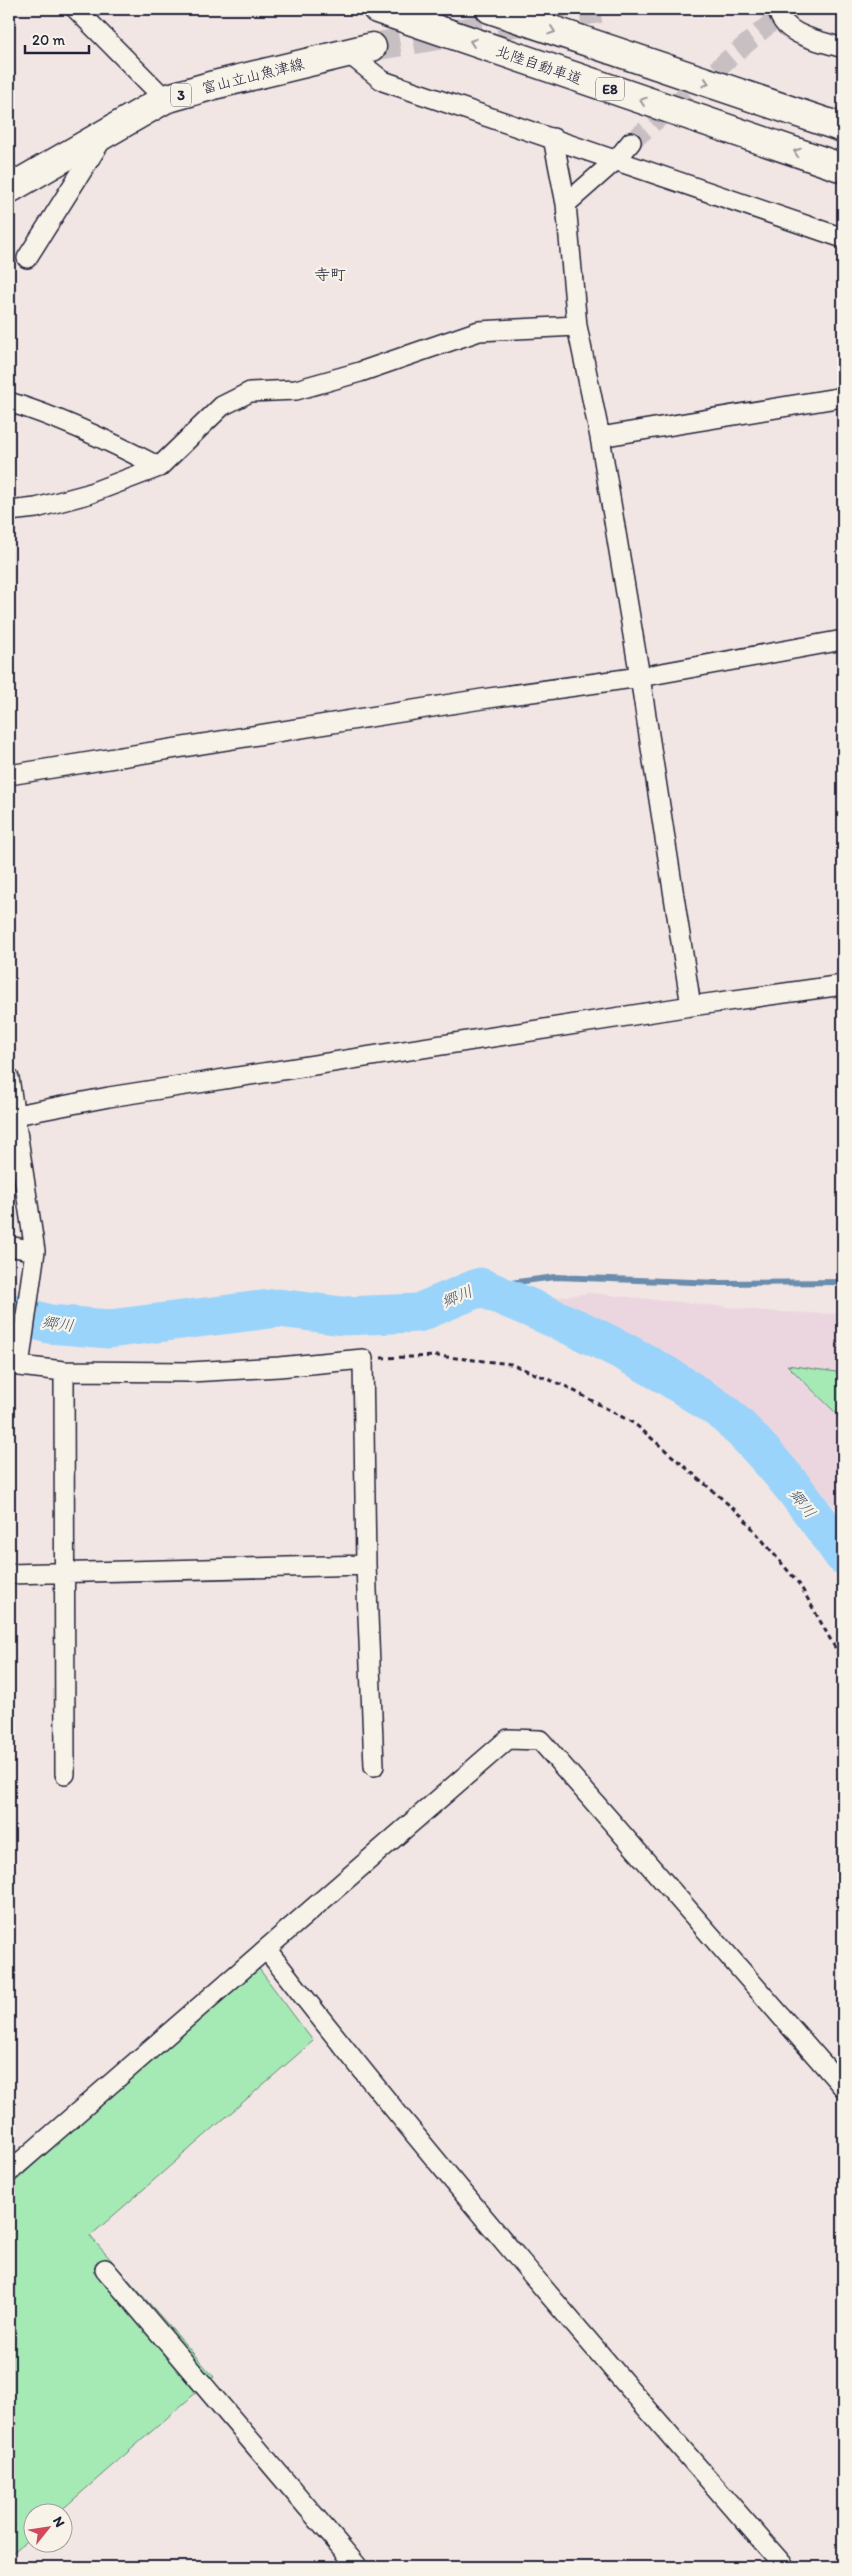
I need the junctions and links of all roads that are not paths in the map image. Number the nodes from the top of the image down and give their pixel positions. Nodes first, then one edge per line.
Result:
1 (76, 9) edge
2 (376, 9) edge
3 (490, 9) edge
4 (778, 9) edge
5 (843, 48) edge
6 (360, 50) joint
7 (165, 99) junction
8 (843, 128) edge
9 (106, 133) junction
10 (553, 138) junction
11 (631, 142) tunnel mouth
12 (617, 160) junction
13 (843, 168) edge
14 (9, 189) edge
15 (566, 204) junction
16 (843, 238) edge
17 (27, 258) dead end
18 (577, 326) junction
19 (843, 397) edge
20 (9, 402) edge
21 (600, 437) junction
22 (159, 467) junction
23 (9, 511) edge
24 (843, 640) edge
25 (640, 677) junction
26 (9, 775) edge
27 (843, 984) edge
28 (691, 1006) junction
29 (9, 1078) edge
30 (16, 1115) junction
31 (9, 1246) edge
32 (36, 1251) junction
33 (64, 1371) junction
34 (366, 1565) junction
35 (66, 1573) junction
36 (9, 1574) edge
37 (374, 1766) dead end
38 (65, 1774) dead end
39 (267, 1950) junction
40 (843, 2087) edge
41 (9, 2172) edge
42 (105, 2269) dead end
43 (358, 2567) edge
44 (785, 2567) edge

1 - 7 street
13 -> 2 main road, 北陸自動車道 / E8
3 -> 8 main road, E8
4 - 5 street
6 - 7 main road, 富山立山魚津線 / 3
6 - 10 street
7 - 9 main road, 富山立山魚津線 / 3
9 - 14 main road, 富山立山魚津線 / 3
9 - 17 street
10 - 12 street
10 - 15 street
11 - 12 street
12 - 15 street
12 - 16 street
15 - 18 street
18 - 21 street
18 - 22 street
19 - 21 street
20 - 22 street
21 - 25 street
22 - 23 street
24 - 25 street
25 - 26 street
25 - 28 street
27 - 28 street
28 - 30 street
29 - 30 street
30 - 32 street
31 - 32 street
32 - 33 street
33 - 34 street
33 - 35 street
34 - 35 street
34 - 37 street
35 - 36 street
35 - 38 street
39 - 40 street
39 - 41 street
39 - 44 street
42 - 43 street

